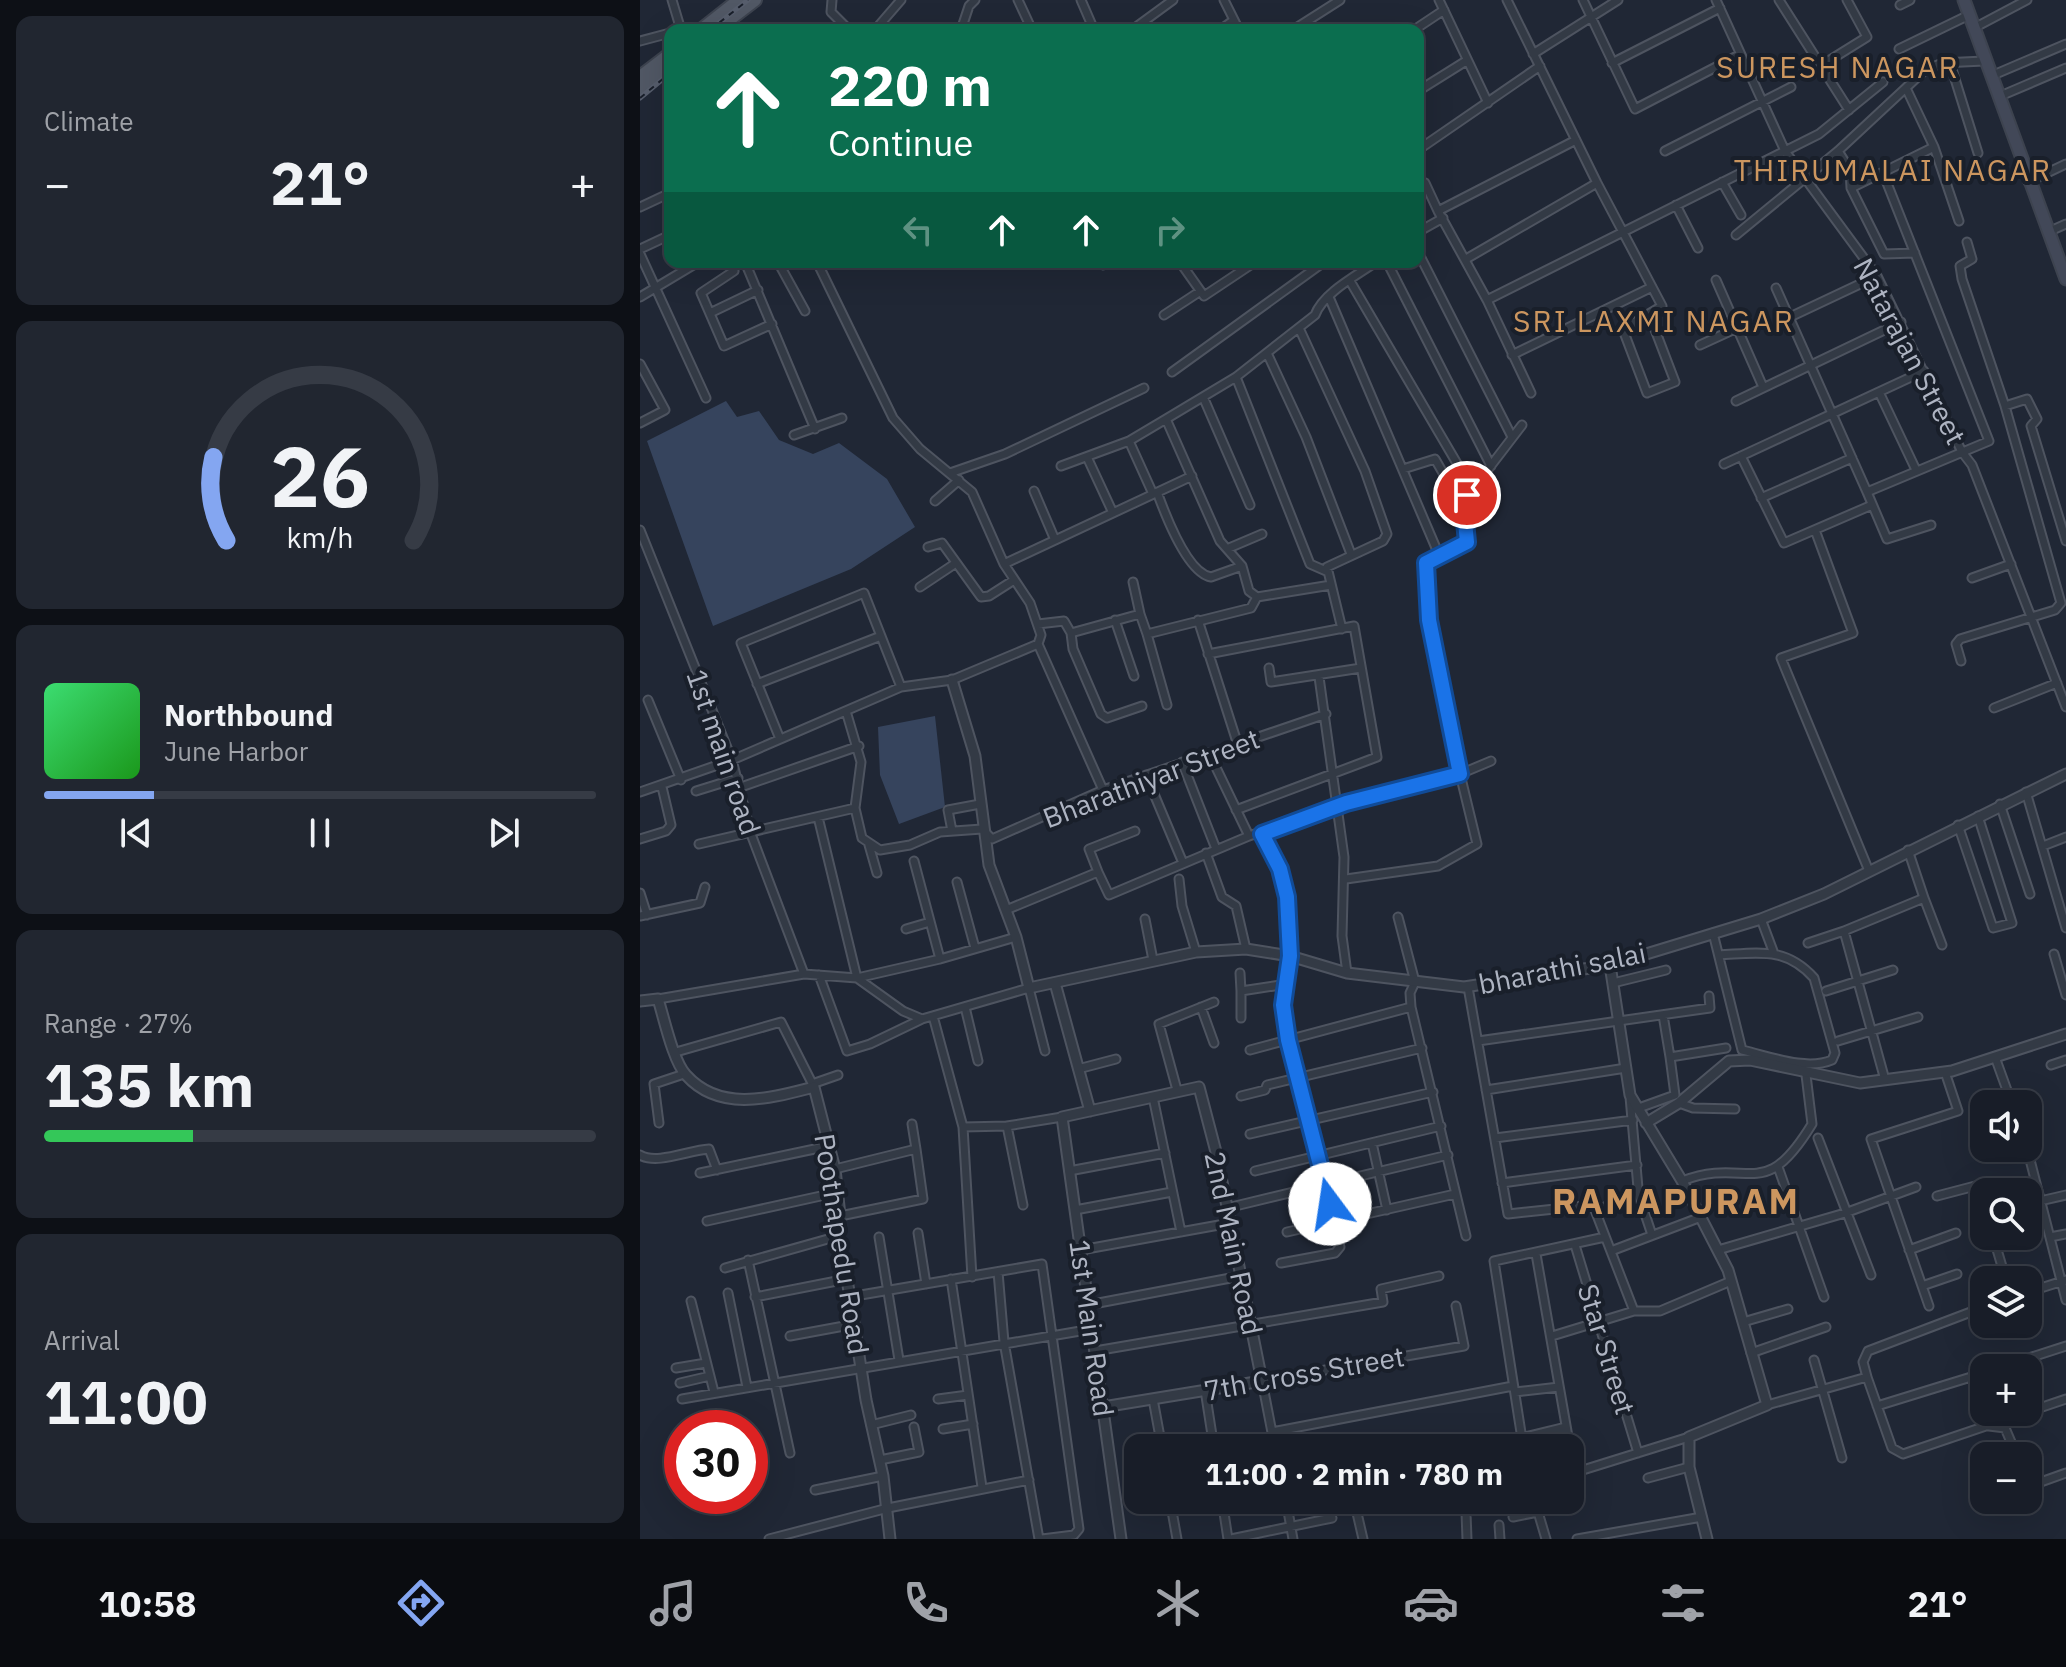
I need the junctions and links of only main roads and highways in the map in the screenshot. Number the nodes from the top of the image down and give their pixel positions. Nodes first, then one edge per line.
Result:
1 (739, 0) edge
2 (755, 0) edge
3 (1964, 0) edge
4 (709, 24) edge
5 (724, 24) edge
6 (664, 59) edge
7 (664, 71) edge
8 (640, 77) edge
9 (640, 90) edge
10 (2066, 278) edge

1 - 4 main road
2 - 5 main road
3 - 10 main road
6 - 8 main road
7 - 9 main road

